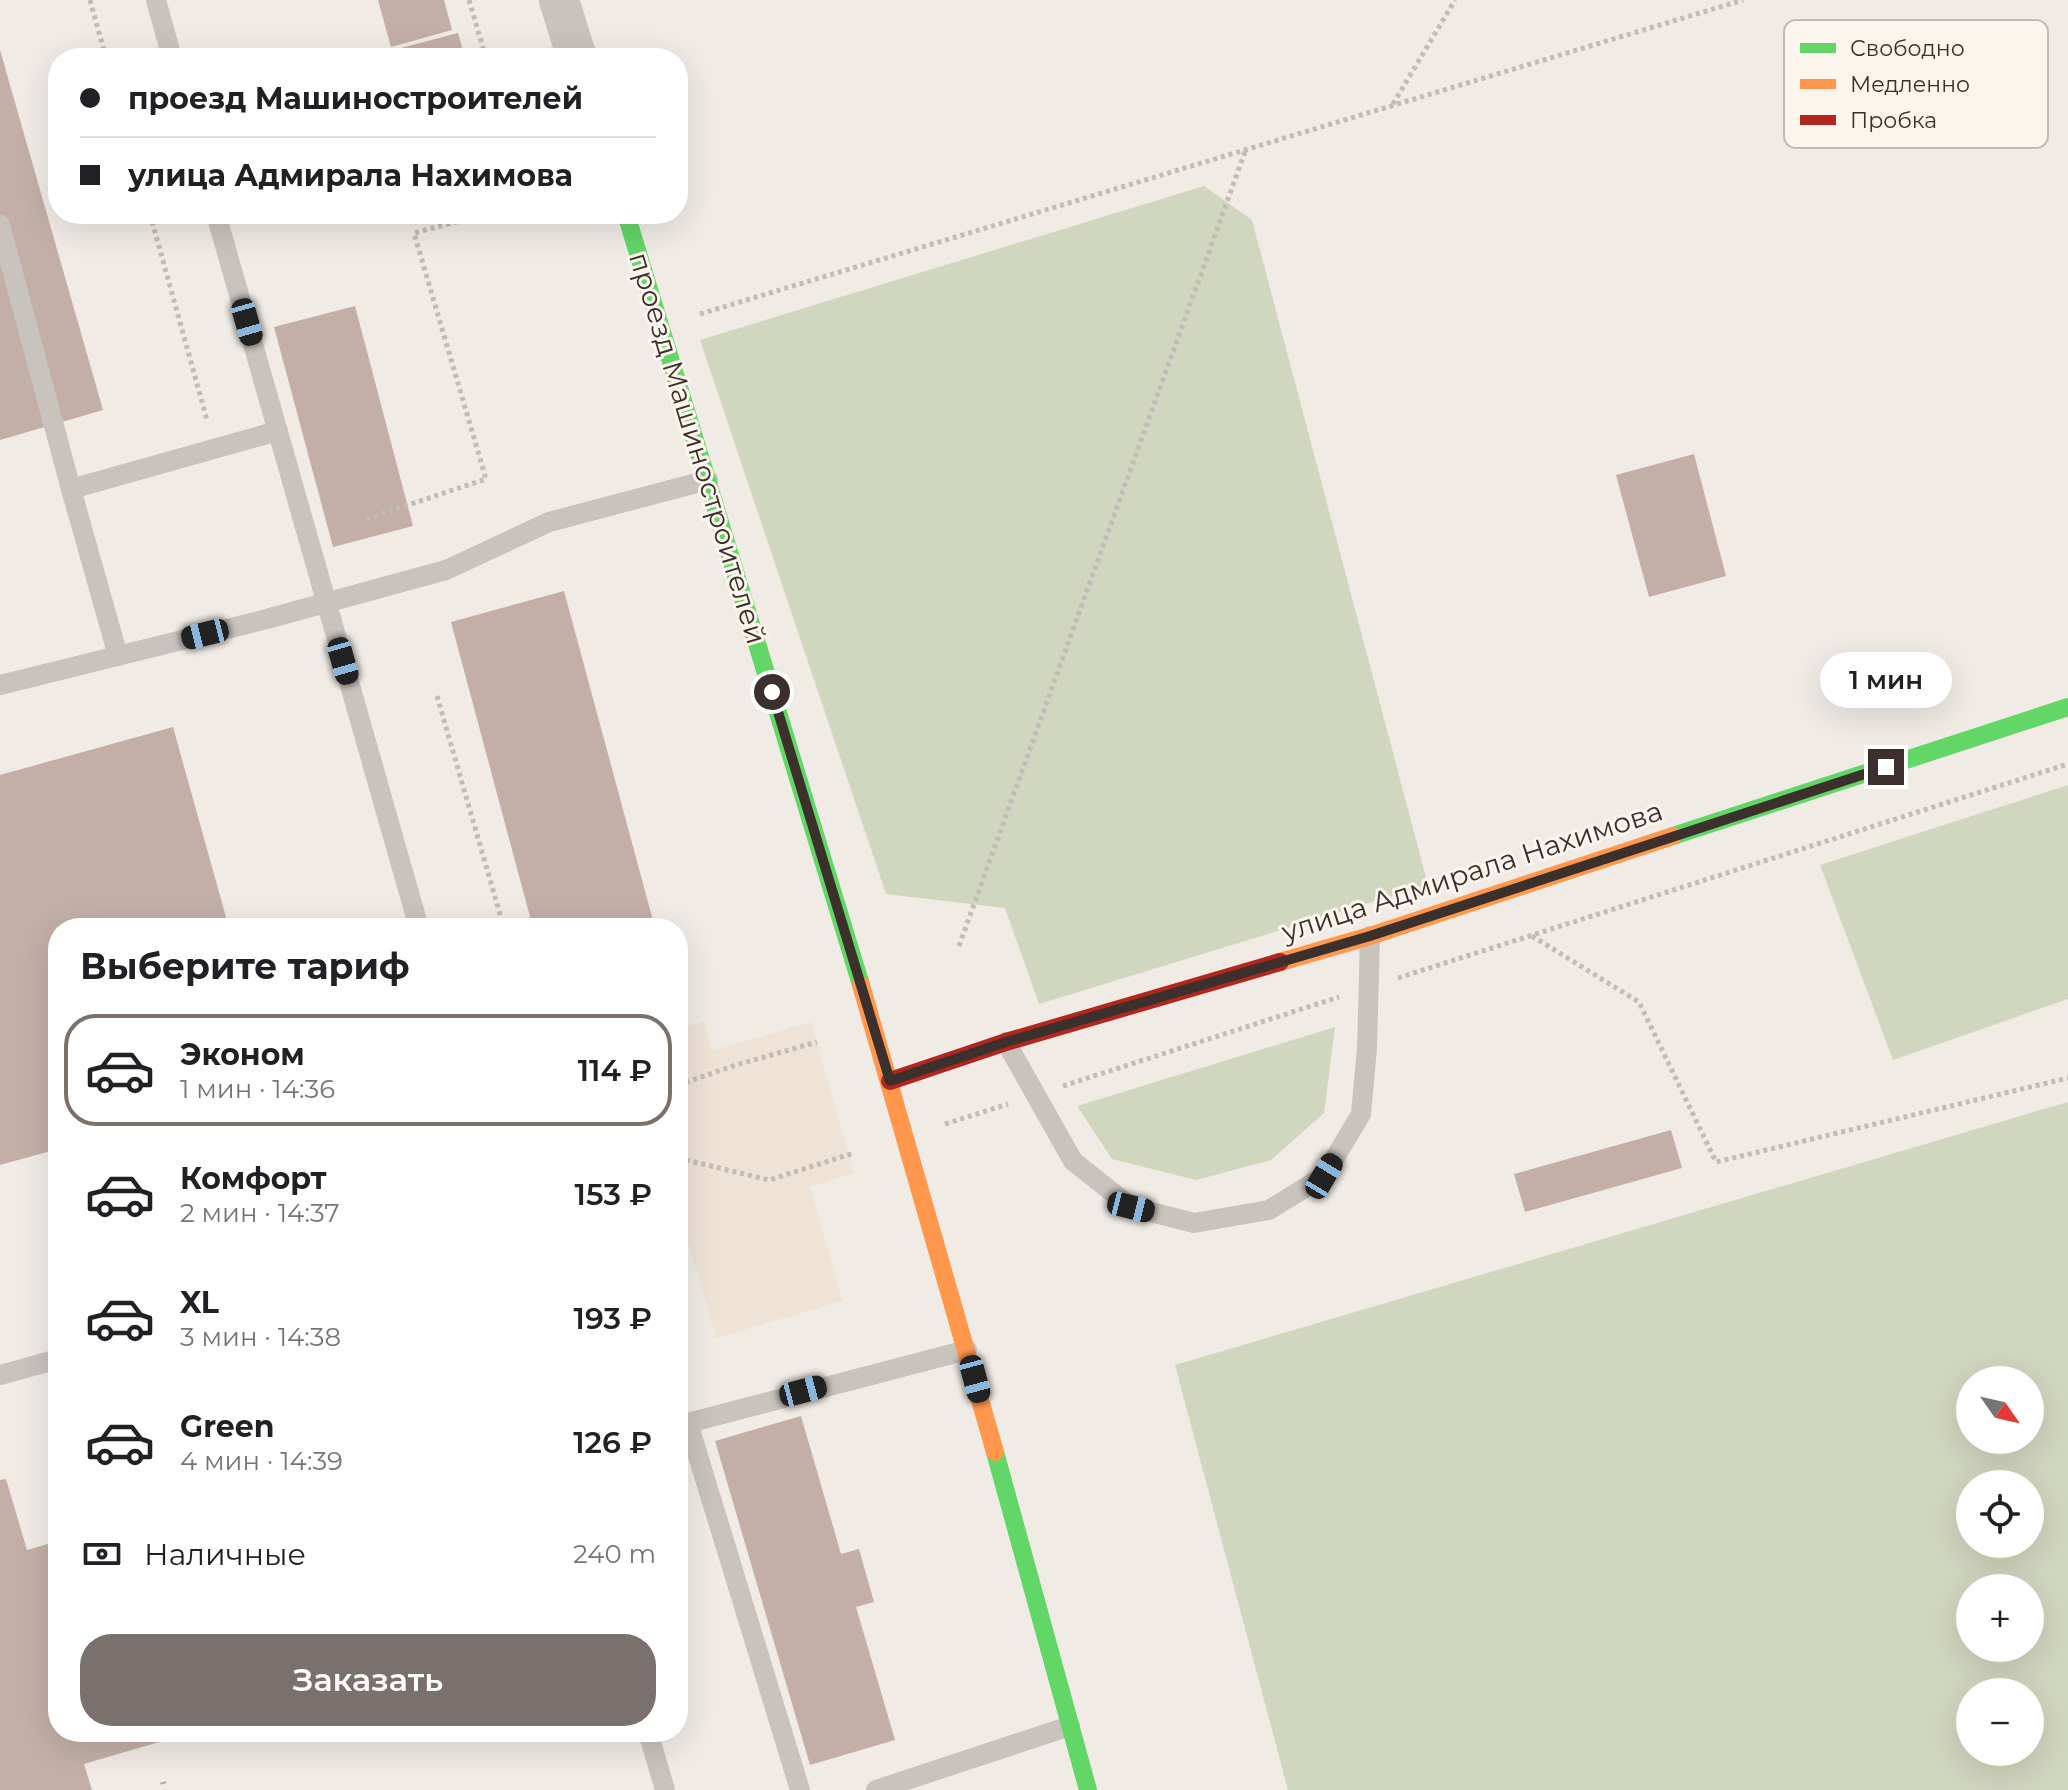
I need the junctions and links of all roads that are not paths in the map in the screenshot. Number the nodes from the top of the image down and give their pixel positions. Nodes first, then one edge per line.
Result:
1 (156, 0) edge
2 (559, 0) edge
3 (169, 48) edge
4 (574, 48) edge
5 (219, 224) edge
6 (629, 224) edge
7 (0, 225) edge
8 (278, 431) junction
9 (708, 480) junction
10 (71, 489) junction
11 (326, 601) junction
12 (118, 656) junction
13 (0, 685) edge
14 (2068, 707) edge
15 (416, 918) edge
16 (1370, 936) junction
17 (1006, 1042) junction
18 (890, 1081) junction
19 (967, 1350) junction
20 (48, 1362) edge
21 (0, 1375) edge
22 (1070, 1726) junction
23 (651, 1742) edge
24 (665, 1790) edge
25 (800, 1790) edge
26 (876, 1790) edge
27 (1088, 1790) edge

1 - 3 lane
2 - 4 street
5 - 8 lane
6 - 9 street, проезд Машиностроителей
7 - 10 lane
8 - 10 lane
8 - 11 lane
9 - 11 lane
9 - 18 street, проезд Машиностроителей
10 - 12 lane
11 - 12 lane
11 - 15 lane
12 - 13 lane
14 - 16 street, улица Адмирала Нахимова
16 - 17 street, улица Адмирала Нахимова
16 - 17 lane
17 - 18 street, улица Адмирала Нахимова
18 - 19 street, проезд Машиностроителей
19 - 22 street, проезд Машиностроителей
19 - 25 lane
20 - 21 lane
22 - 26 lane
22 - 27 street, проезд Машиностроителей
23 - 24 lane

